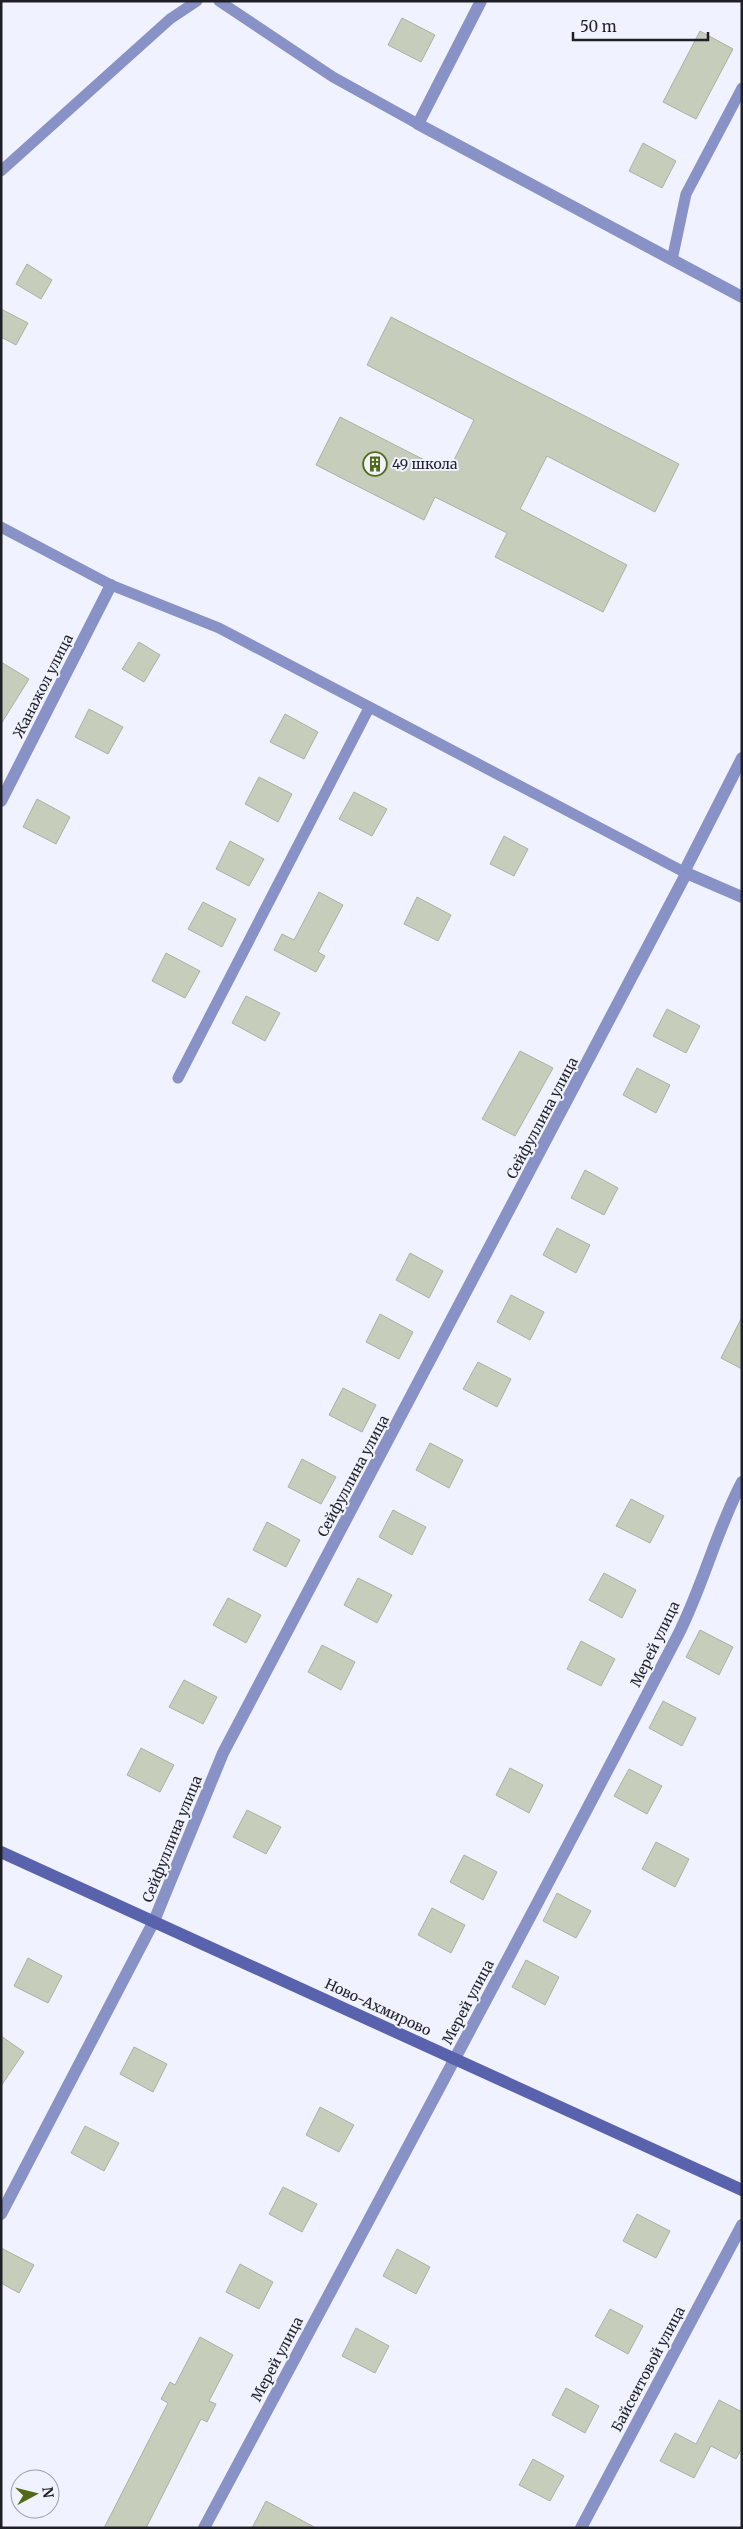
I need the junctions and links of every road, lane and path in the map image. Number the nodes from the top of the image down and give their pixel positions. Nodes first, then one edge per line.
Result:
1 (197, 1) edge
2 (219, 1) edge
3 (481, 1) edge
4 (742, 88) edge
5 (418, 124) junction
6 (1, 172) edge
7 (672, 260) junction
8 (742, 297) edge
9 (1, 527) edge
10 (111, 585) junction
11 (369, 708) junction
12 (742, 758) edge
13 (1, 801) edge
14 (684, 872) junction
15 (742, 897) edge
16 (178, 1078) dead end
17 (742, 1482) edge
18 (1, 1852) edge
19 (154, 1921) junction
20 (455, 2060) junction
21 (742, 2190) edge
22 (1, 2214) edge
23 (742, 2225) edge
24 (204, 2528) edge
25 (581, 2528) edge

1 - 6 lane
2 - 5 lane
3 - 5 street
4 - 7 lane
5 - 7 street
7 - 8 street
9 - 10 lane
10 - 11 lane
10 - 13 street, Жанажол улица
11 - 14 lane
11 - 16 lane
12 - 14 street, Сейфуллина улица
14 - 15 street
14 - 19 street, Сейфуллина улица
17 - 20 street, Мерей улица
18 - 19 street, Ново-Ахмирово
19 - 20 street, Ново-Ахмирово
19 - 22 street, Сейфуллина улица
20 - 21 street, Ново-Ахмирово
20 - 24 street, Мерей улица
23 - 25 street, Байсеитовой улица

